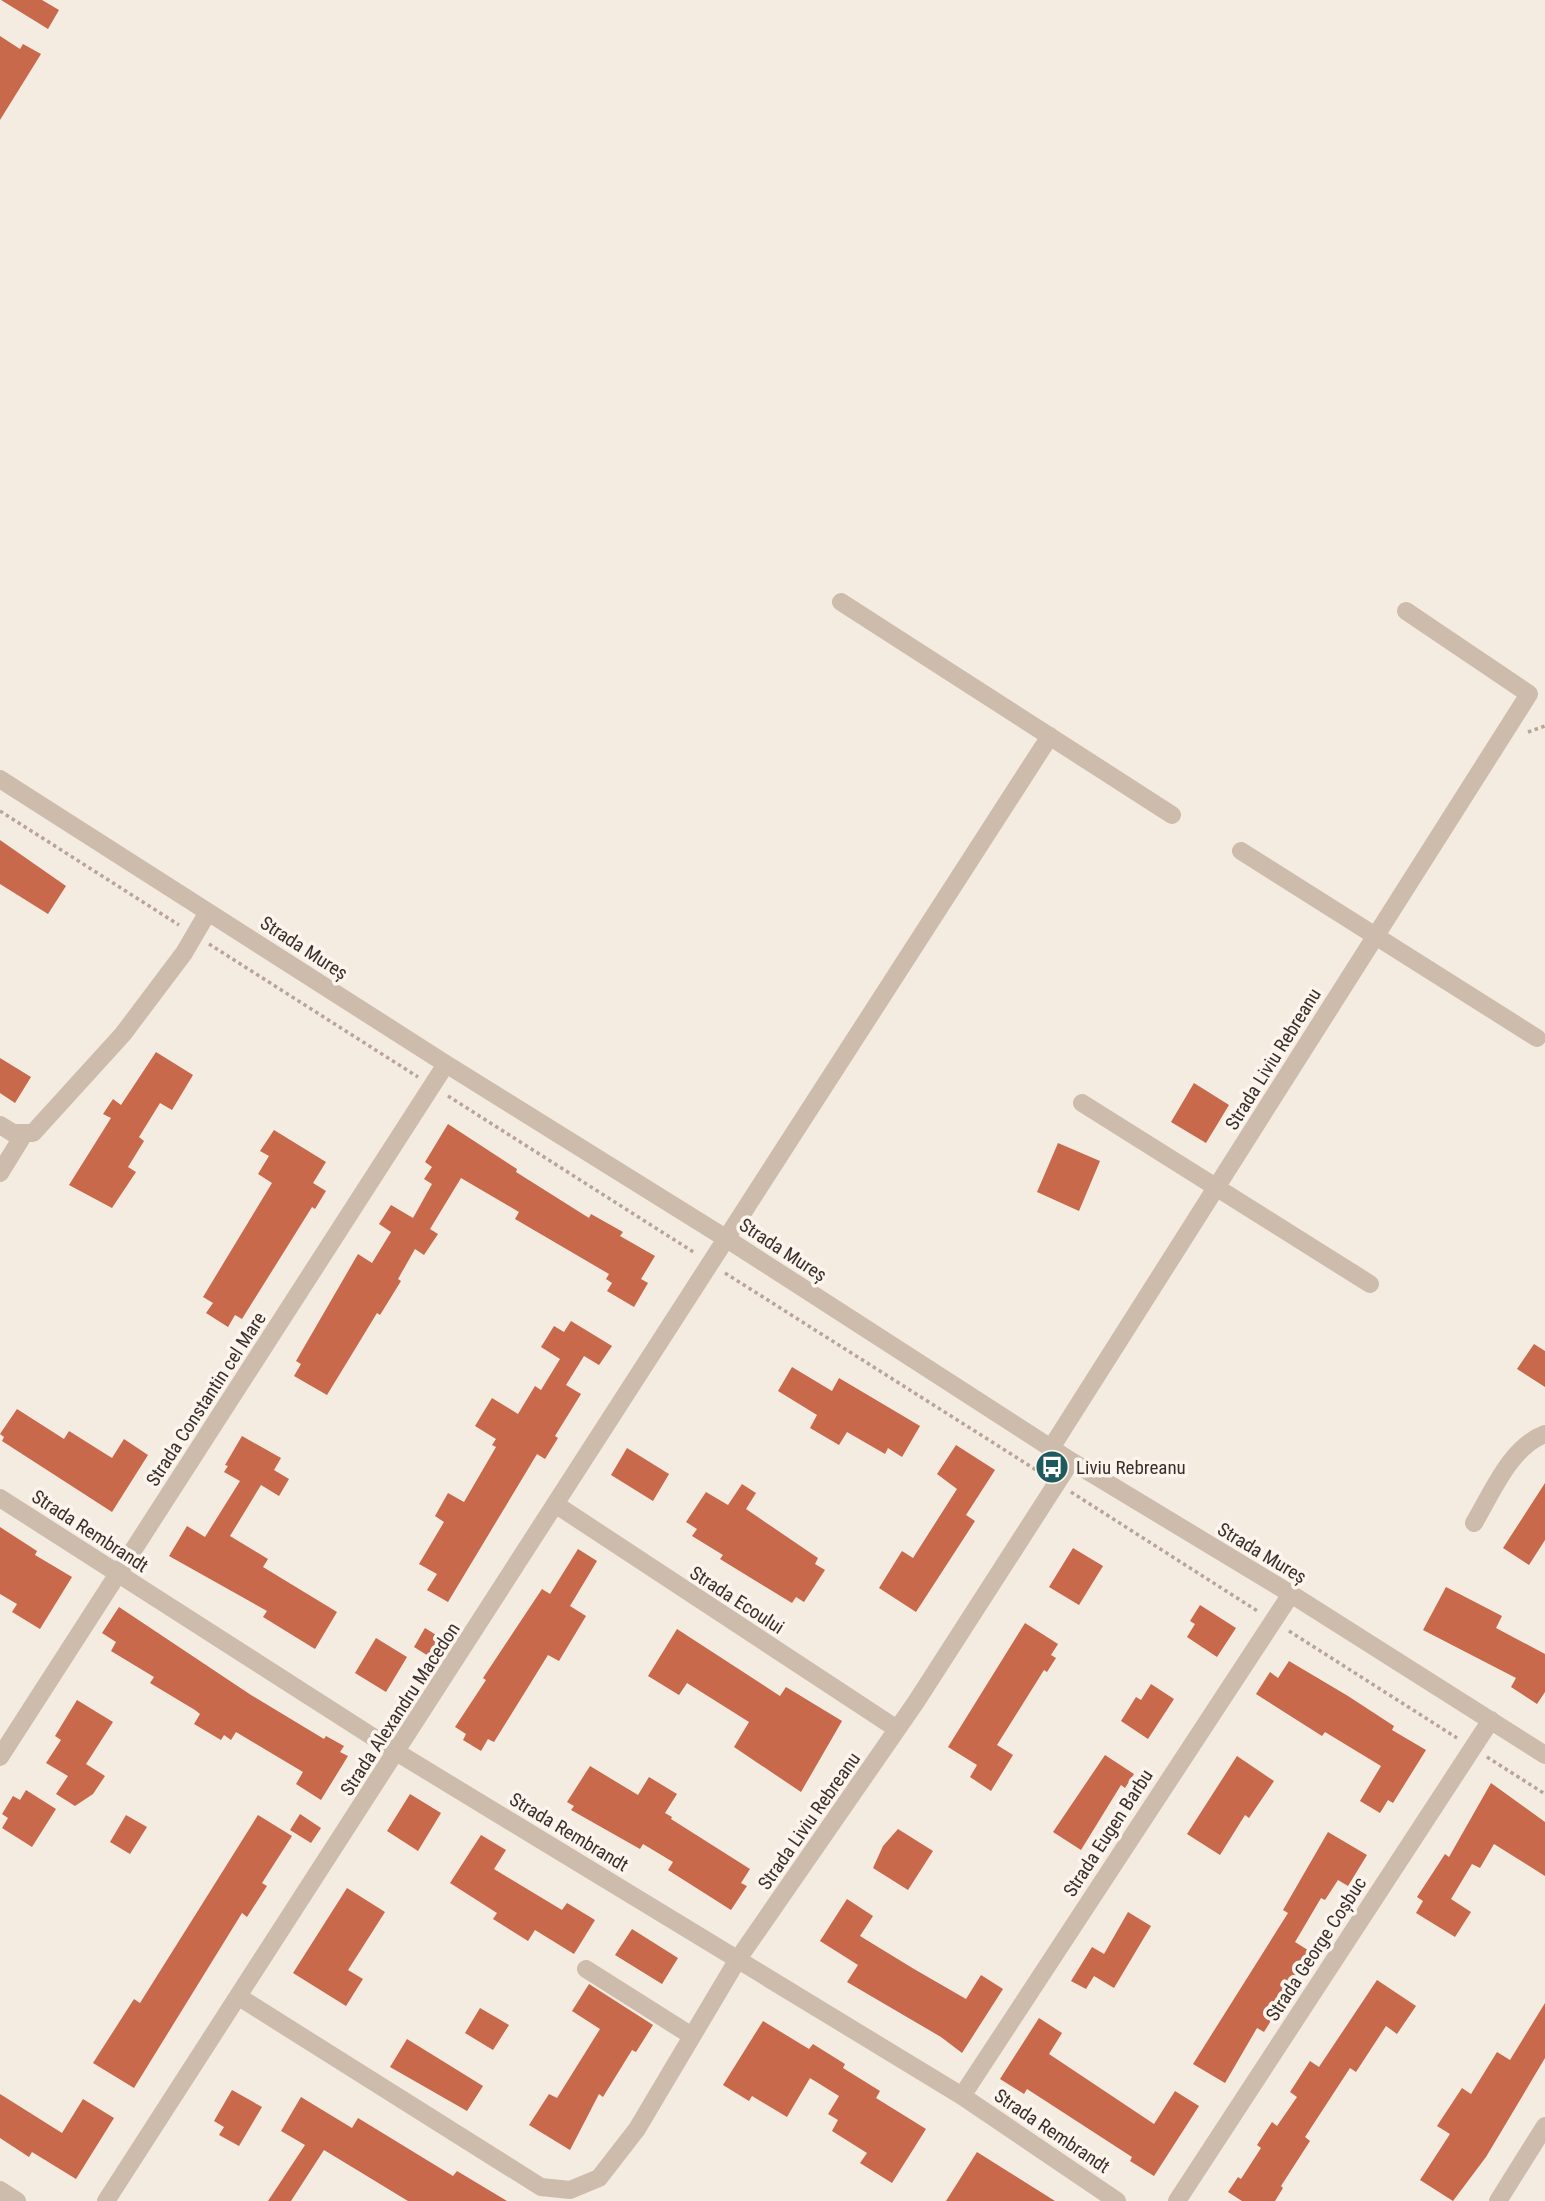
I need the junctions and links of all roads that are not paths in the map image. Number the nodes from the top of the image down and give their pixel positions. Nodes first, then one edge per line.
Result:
1 (841, 602) dead end
2 (1406, 611) dead end
3 (1050, 736) junction
4 (0, 779) edge
5 (1172, 814) dead end
6 (1241, 851) dead end
7 (208, 912) junction
8 (1376, 936) junction
9 (1537, 1038) dead end
10 (446, 1064) junction
11 (1082, 1103) dead end
12 (0, 1125) edge
13 (24, 1134) junction
14 (0, 1173) edge
15 (1216, 1187) junction
16 (727, 1239) junction
17 (1370, 1284) dead end
18 (1545, 1434) edge
19 (1051, 1448) junction
20 (1071, 1461) junction
21 (0, 1498) edge
22 (555, 1504) junction
23 (1474, 1523) dead end
24 (118, 1574) junction
25 (1291, 1594) junction
26 (1491, 1720) junction
27 (897, 1729) junction
28 (398, 1752) junction
29 (1545, 1755) edge
30 (0, 1757) edge
31 (738, 1959) junction
32 (586, 1969) dead end
33 (239, 1997) junction
34 (692, 2036) junction
35 (962, 2096) junction
36 (1545, 2126) edge
37 (0, 2190) edge
38 (17, 2201) edge
39 (106, 2201) edge
40 (1118, 2201) edge
41 (1177, 2201) edge
42 (1498, 2201) edge

1 - 3 street
2 - 8 street, Strada Liviu Rebreanu
3 - 5 street
3 - 16 street, Strada Alexandru Macedon
4 - 7 street, Strada Mureș
6 - 8 street
7 - 10 street, Strada Mureș
7 - 13 street
8 - 9 street
8 - 15 street, Strada Liviu Rebreanu
10 - 16 street, Strada Mureș
10 - 24 street, Strada Constantin cel Mare
11 - 15 street
12 - 13 street
13 - 14 street
15 - 17 street
15 - 19 street, Strada Liviu Rebreanu
16 - 19 street, Strada Mureș
16 - 22 street, Strada Alexandru Macedon
18 - 23 street
19 - 20 street, Strada Mureș
20 - 25 street, Strada Mureș
20 - 27 street, Strada Liviu Rebreanu
21 - 24 street, Strada Rembrandt
22 - 27 street, Strada Ecoului
22 - 28 street, Strada Alexandru Macedon
24 - 28 street, Strada Rembrandt
24 - 30 street, Strada Constantin cel Mare
25 - 26 street, Strada Mureș
25 - 35 street, Strada Eugen Barbu
26 - 29 street, Strada Mureș
26 - 41 street, Strada George Coșbuc
27 - 31 street, Strada Liviu Rebreanu
28 - 31 street, Strada Rembrandt
28 - 33 street, Strada Alexandru Macedon
31 - 34 street, Strada Liviu Rebreanu
31 - 35 street, Strada Rembrandt
32 - 34 street
33 - 34 street, Strada Liviu Rebreanu
33 - 39 street, Strada Alexandru Macedon
35 - 40 street, Strada Rembrandt
36 - 42 street
37 - 38 street

